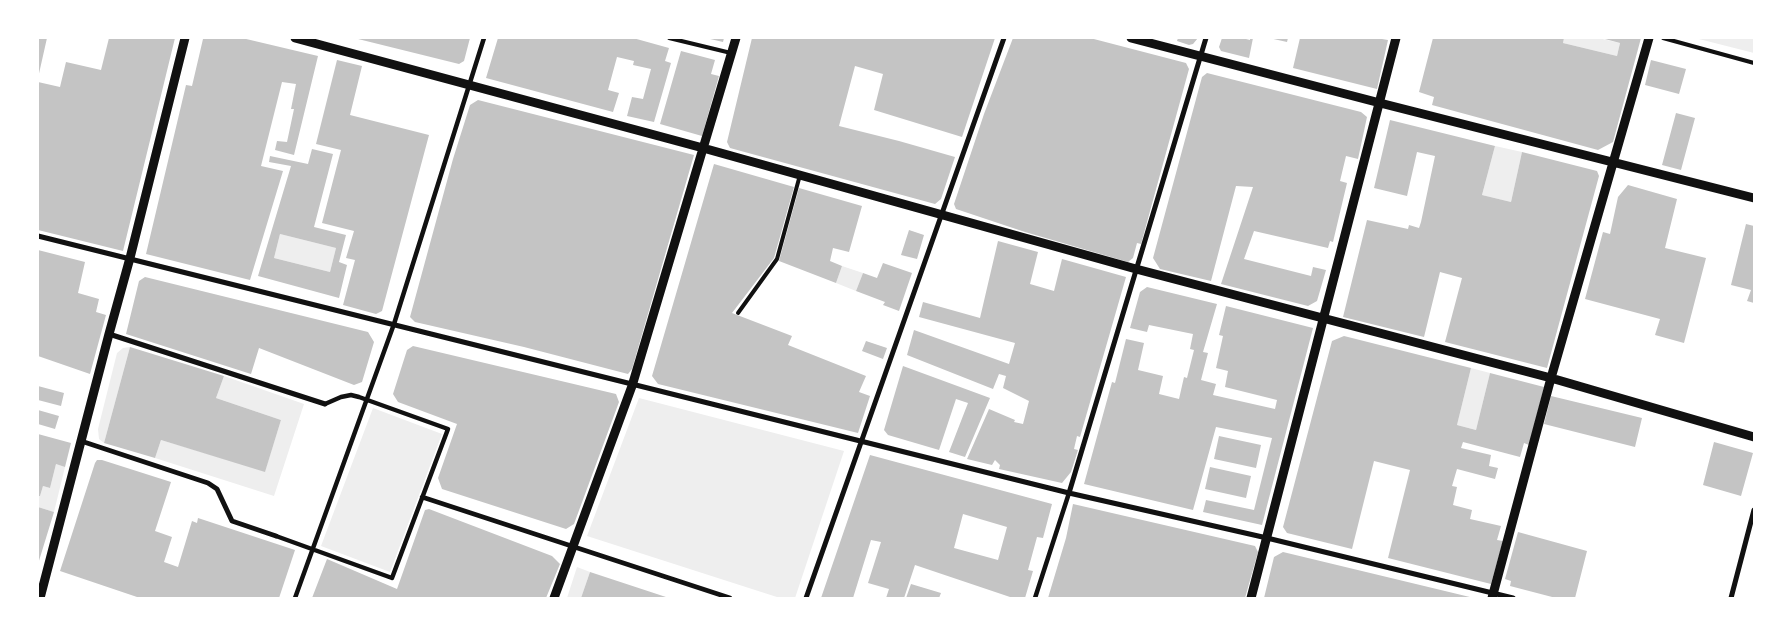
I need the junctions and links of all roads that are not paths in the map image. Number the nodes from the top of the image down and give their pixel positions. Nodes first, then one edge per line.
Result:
1 (185, 38) edge
2 (296, 38) edge
3 (484, 38) edge
4 (669, 38) edge
5 (736, 38) edge
6 (1004, 38) edge
7 (1131, 38) edge
8 (1206, 38) edge
9 (1396, 38) edge
10 (1649, 38) edge
11 (1663, 38) edge
12 (731, 53) junction
13 (1200, 56) junction
14 (1754, 63) edge
15 (469, 84) junction
16 (1380, 103) junction
17 (703, 148) junction
18 (1613, 162) junction
19 (800, 175) junction
20 (1754, 198) edge
21 (942, 215) junction
22 (38, 236) edge
23 (130, 258) junction
24 (1136, 270) junction
25 (738, 313) dead end
26 (1323, 319) junction
27 (394, 324) junction
28 (109, 334) junction
29 (1551, 378) junction
30 (632, 386) junction
31 (366, 399) junction
32 (325, 404) joint
33 (1754, 437) edge
34 (81, 441) junction
35 (860, 442) junction
36 (1068, 493) junction
37 (422, 497) junction
38 (1754, 510) edge
39 (276, 536) joint
40 (1268, 538) junction
41 (573, 546) junction
42 (313, 549) junction
43 (1493, 596) edge
44 (40, 598) edge
45 (295, 598) edge
46 (554, 598) edge
47 (730, 598) edge
48 (806, 598) edge
49 (1035, 598) edge
50 (1251, 598) edge
51 (1513, 598) edge
52 (1730, 598) edge

1 - 23 street
2 - 15 street
3 - 15 street
4 - 12 lane
5 - 12 street
6 - 21 street
7 - 13 street
8 - 13 street
9 - 16 street
10 - 18 street
11 - 14 lane
12 - 17 street
13 - 16 street
13 - 24 street
15 - 17 street
15 - 27 street
16 - 18 street
16 - 26 street
17 - 19 street
17 - 30 street
18 - 20 street
18 - 29 street
19 - 21 street
19 - 25 lane
21 - 24 street
21 - 35 street
22 - 23 street
23 - 27 street
23 - 28 street
24 - 26 street
24 - 36 street
26 - 29 street
26 - 40 street
27 - 30 street
27 - 31 street
28 - 32 street
28 - 34 street
29 - 33 street
29 - 43 street
30 - 35 street
30 - 41 street
31 - 32 street
31 - 37 street
31 - 42 street
34 - 39 street
34 - 44 street
35 - 36 street
35 - 48 street
36 - 40 street
36 - 49 street
37 - 41 street
37 - 42 street
38 - 52 street
39 - 42 street
40 - 43 street
40 - 50 street
41 - 46 street
41 - 47 street
42 - 45 street
43 - 51 street

